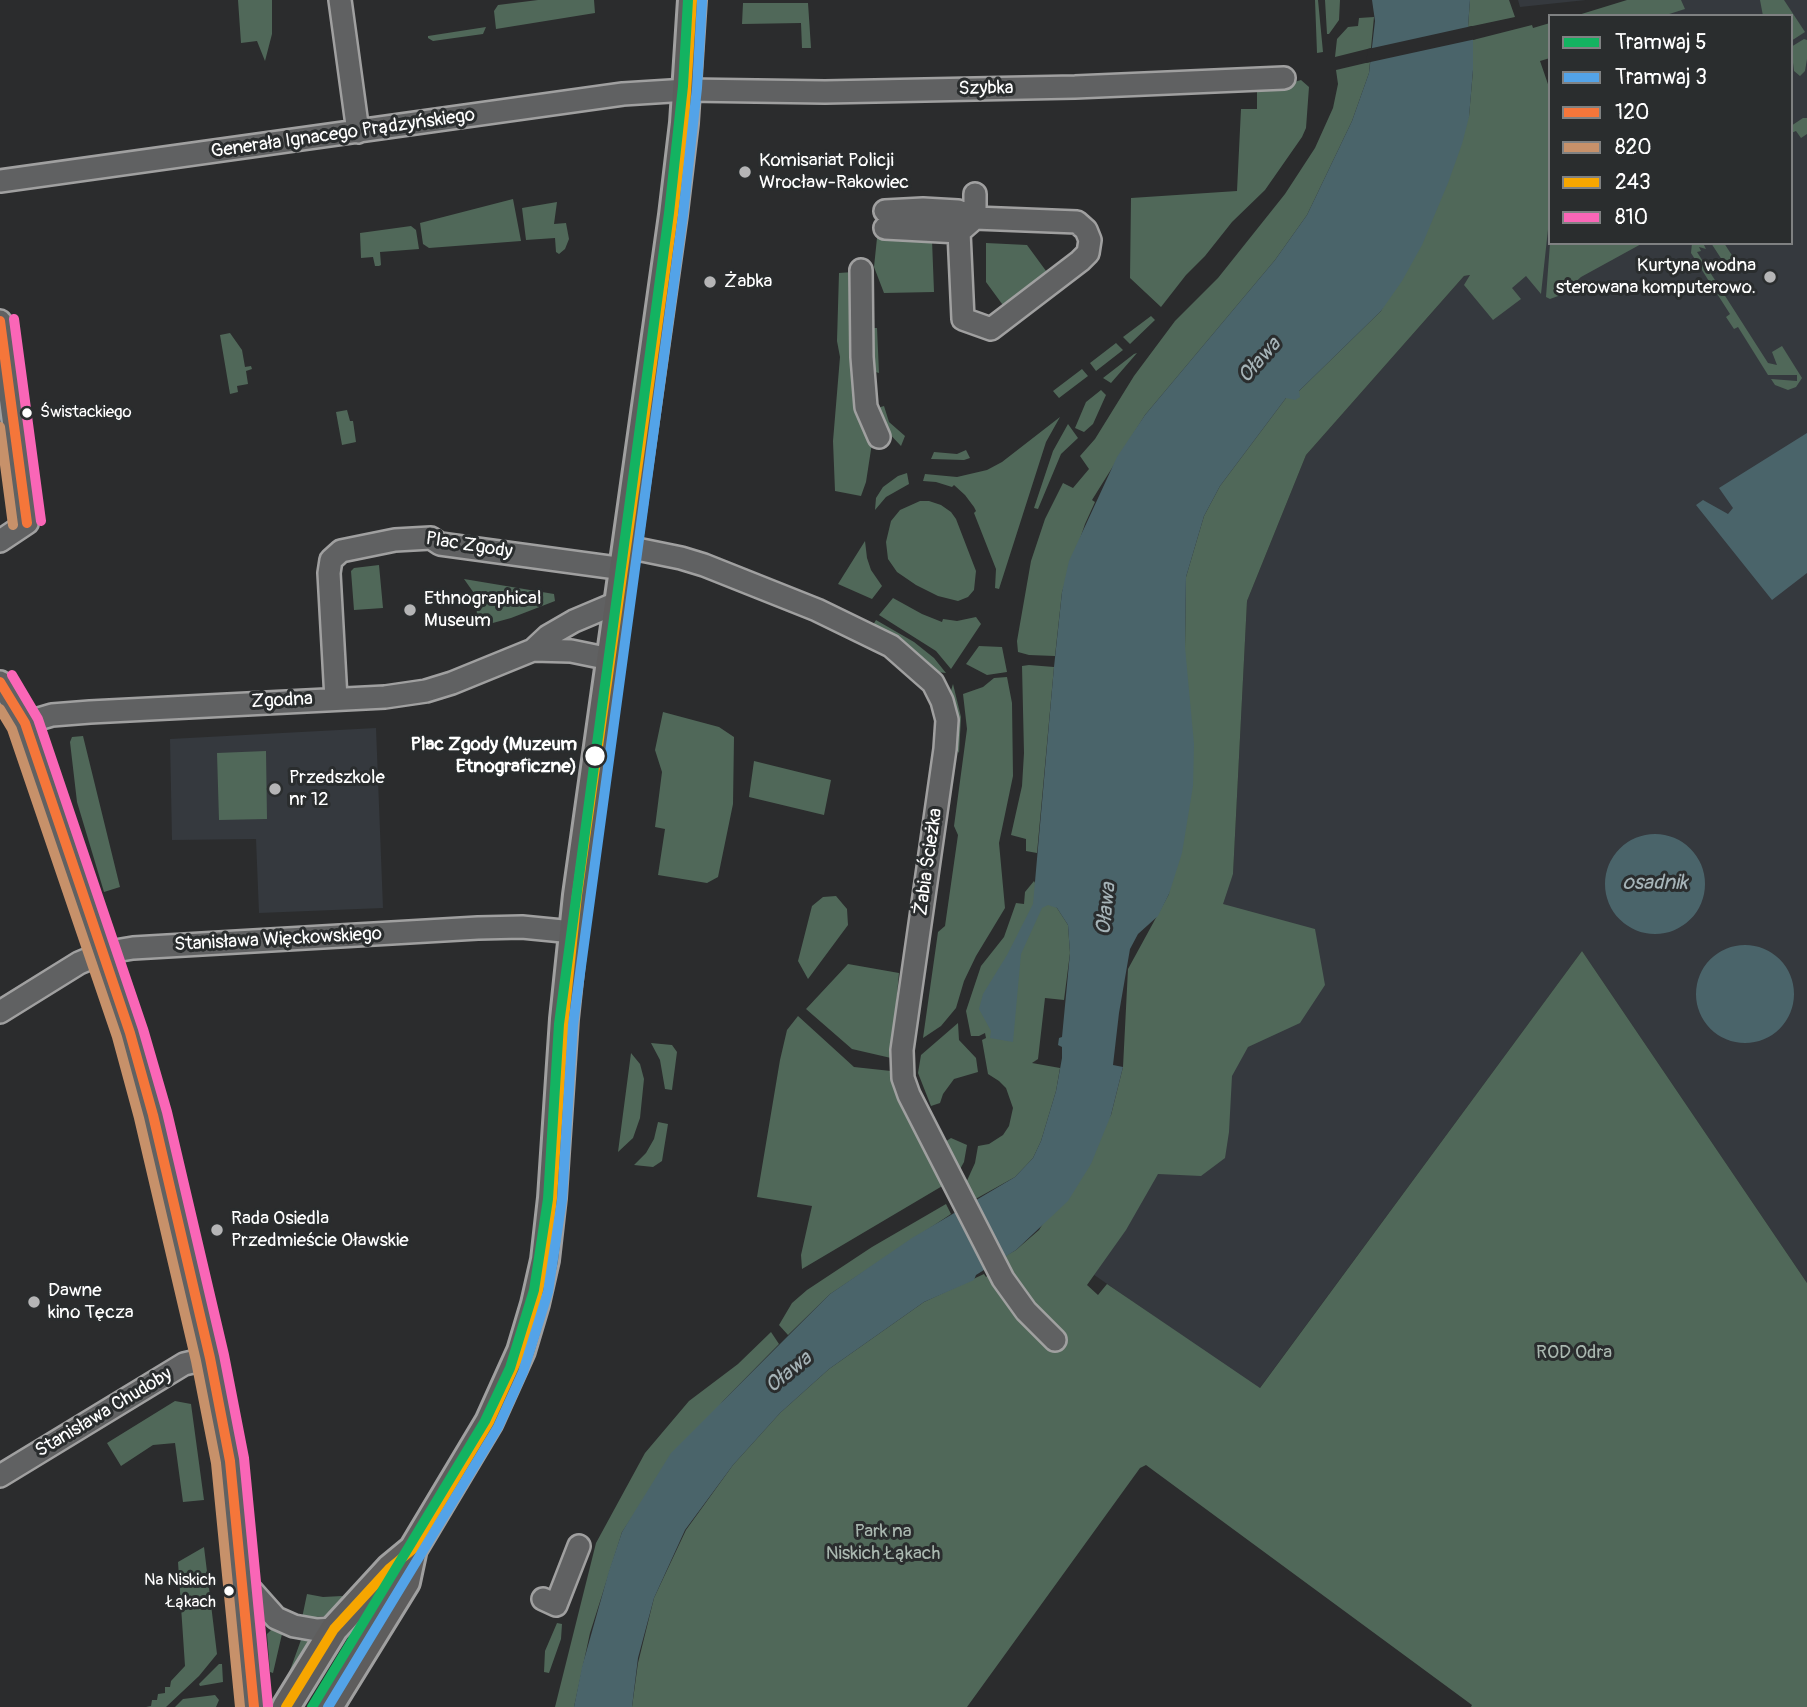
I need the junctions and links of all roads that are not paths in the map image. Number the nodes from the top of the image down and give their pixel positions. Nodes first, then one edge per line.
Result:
1 (340, 0) edge
2 (692, 0) edge
3 (1284, 78) dead end
4 (687, 90) junction
5 (358, 132) junction
6 (0, 181) edge
7 (975, 194) dead end
8 (886, 219) dead end
9 (967, 225) junction
10 (861, 271) dead end
11 (0, 321) edge
12 (879, 437) dead end
13 (0, 541) edge
14 (625, 558) junction
15 (619, 602) junction
16 (533, 650) junction
17 (610, 659) junction
18 (0, 682) edge
19 (335, 699) junction
20 (25, 723) junction
21 (573, 932) junction
22 (103, 953) junction
23 (0, 1012) edge
24 (1055, 1340) dead end
25 (210, 1358) junction
26 (0, 1476) edge
27 (579, 1546) dead end
28 (413, 1549) junction
29 (243, 1581) junction
30 (543, 1599) dead end
31 (334, 1629) junction
32 (254, 1707) edge
33 (286, 1707) edge
34 (329, 1707) edge

1 - 5 street
2 - 4 main road
3 - 4 street, Szybka
4 - 5 street, Generała Ignacego Prądzyńskiego
4 - 14 main road
5 - 6 street, Generała Ignacego Prądzyńskiego
7 - 9 street
8 - 9 street
9 - 9 street
10 - 12 street
11 - 13 street
14 - 15 main road
14 - 19 street, Plac Zgody
14 - 24 street, Żabia Ścieżka
15 - 16 street, Zgodna
15 - 17 main road
16 - 17 street, Zgodna
16 - 19 street, Zgodna
17 - 21 main road
18 - 20 street
19 - 20 street, Zgodna
20 - 22 street
21 - 22 street, Stanisława Więckowskiego
21 - 28 main road
22 - 23 street, Stanisława Więckowskiego
22 - 25 street
25 - 26 street, Stanisława Chudoby
25 - 29 street
27 - 30 street
28 - 31 main road
28 - 34 main road
29 - 31 street
29 - 32 street
31 - 33 main road

